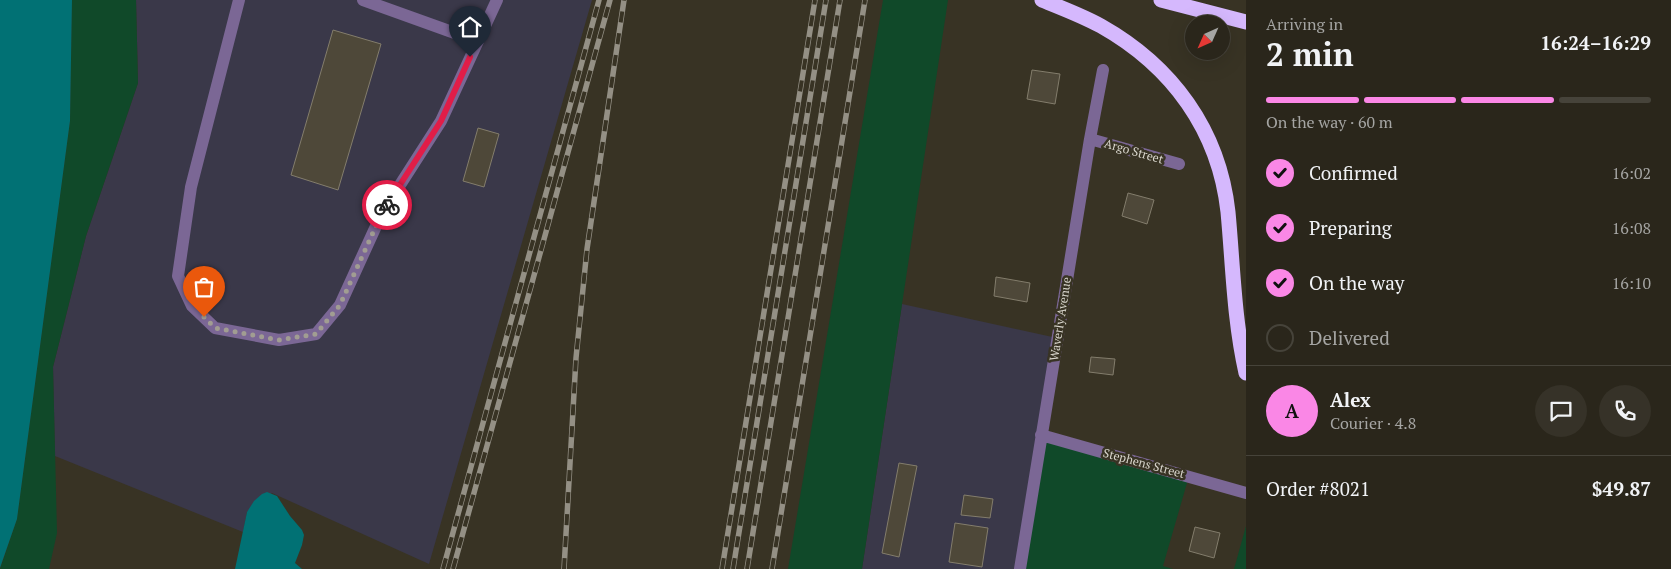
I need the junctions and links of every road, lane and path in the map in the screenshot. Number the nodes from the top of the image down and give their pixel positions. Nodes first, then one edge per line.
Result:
1 (239, 0) edge
2 (363, 0) edge
3 (496, 0) edge
4 (1042, 0) edge
5 (1161, 0) edge
6 (1246, 22) edge
7 (477, 41) junction
8 (1103, 70) dead end
9 (1090, 138) junction
10 (1179, 164) dead end
11 (1246, 373) edge
12 (1041, 435) junction
13 (1246, 493) edge
14 (1020, 569) edge

1 - 7 street
2 - 7 street
3 - 7 street
4 - 11 highway
5 - 6 highway
8 - 9 street, Waverly Avenue
9 - 10 street, Argo Street
9 - 12 street, Waverly Avenue
12 - 13 street, Stephens Street
12 - 14 street, Waverly Avenue

